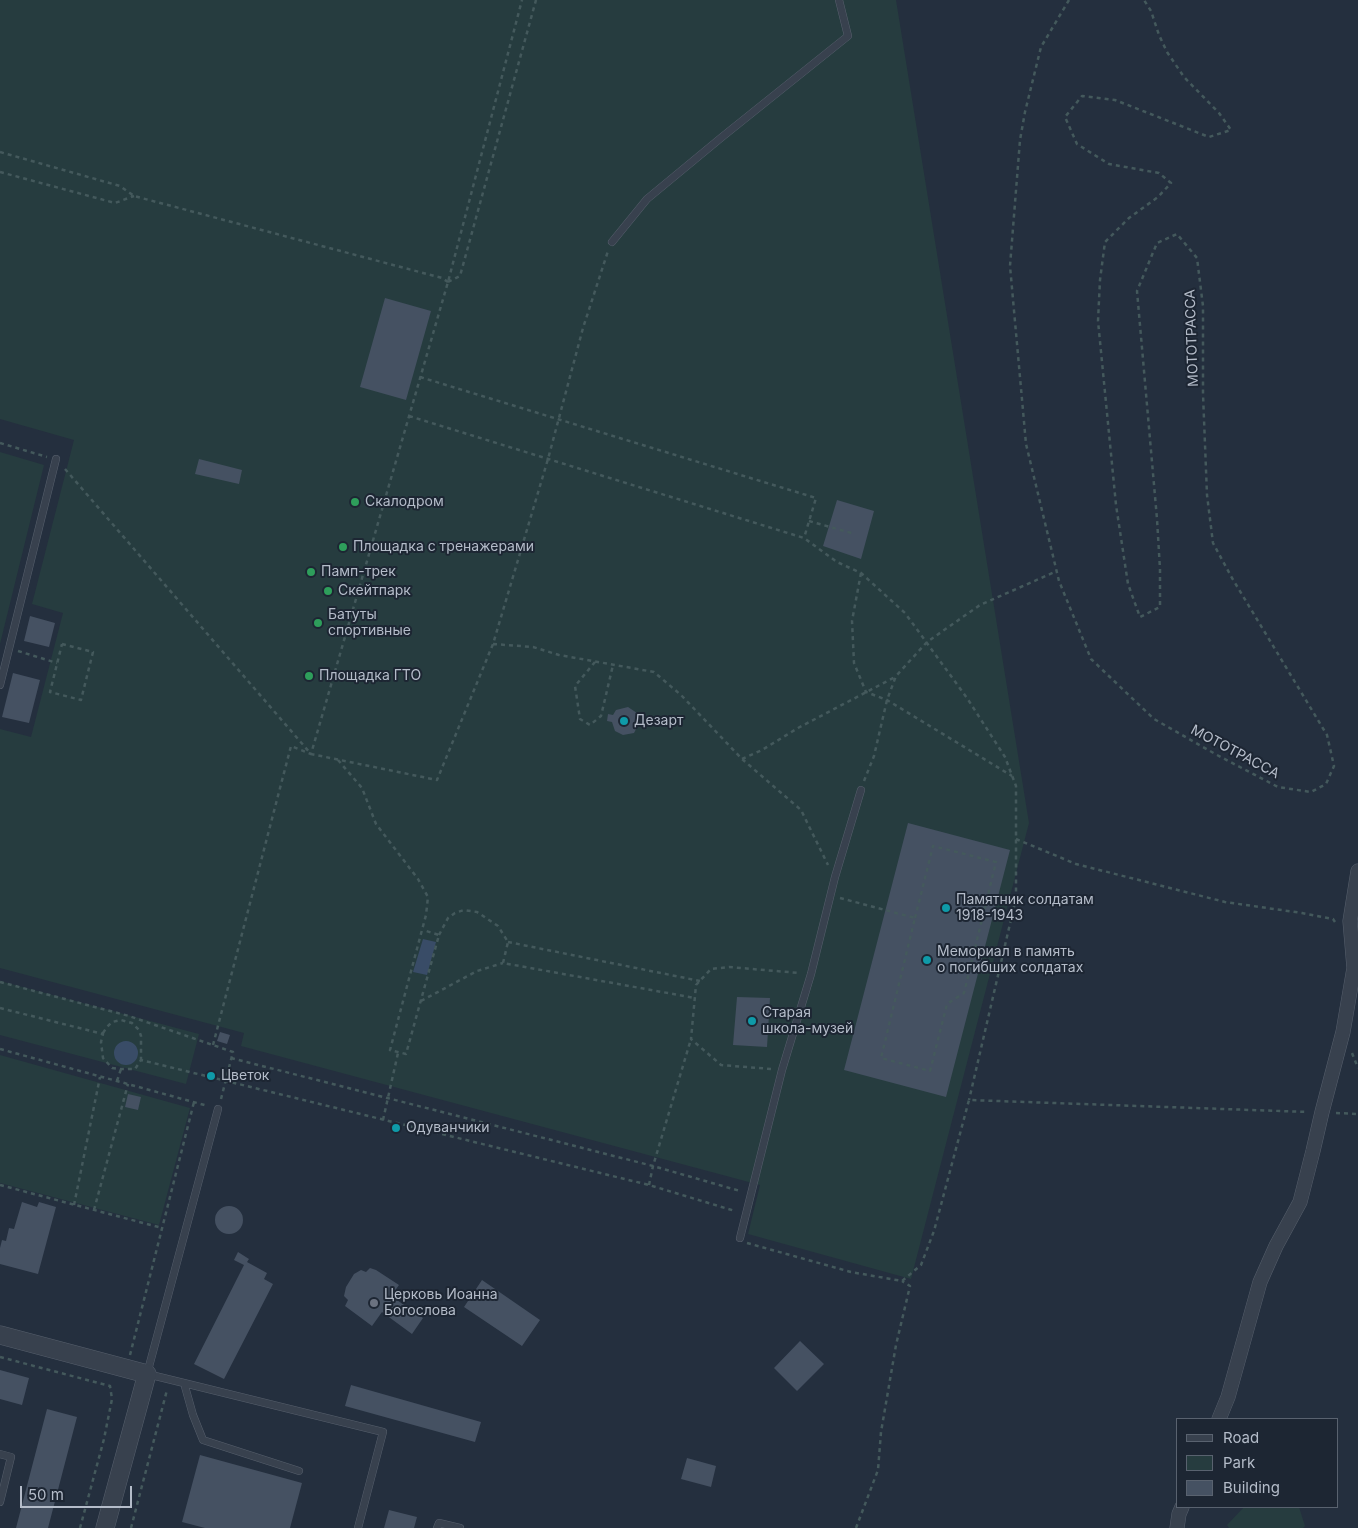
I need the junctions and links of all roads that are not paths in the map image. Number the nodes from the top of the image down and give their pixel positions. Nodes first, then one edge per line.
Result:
1 (839, 0) edge
2 (612, 242) road end
3 (56, 459) road end
4 (0, 685) edge
5 (861, 790) road end
6 (1358, 871) edge
7 (218, 1109) road end
8 (740, 1238) road end
9 (0, 1335) edge
10 (147, 1374) junction
11 (184, 1383) junction
12 (1219, 1418) edge
13 (0, 1454) edge
14 (299, 1471) dead end
15 (0, 1502) edge
16 (1182, 1508) edge
17 (105, 1528) edge
18 (358, 1528) edge
19 (437, 1528) edge
20 (460, 1528) edge
21 (1177, 1528) edge

1 - 2 lane
3 - 4 lane
5 - 8 lane
6 - 12 street
7 - 10 lane
9 - 10 street
10 - 11 lane
10 - 17 street
11 - 14 lane
11 - 18 lane
13 - 15 lane
16 - 21 street
19 - 20 lane

